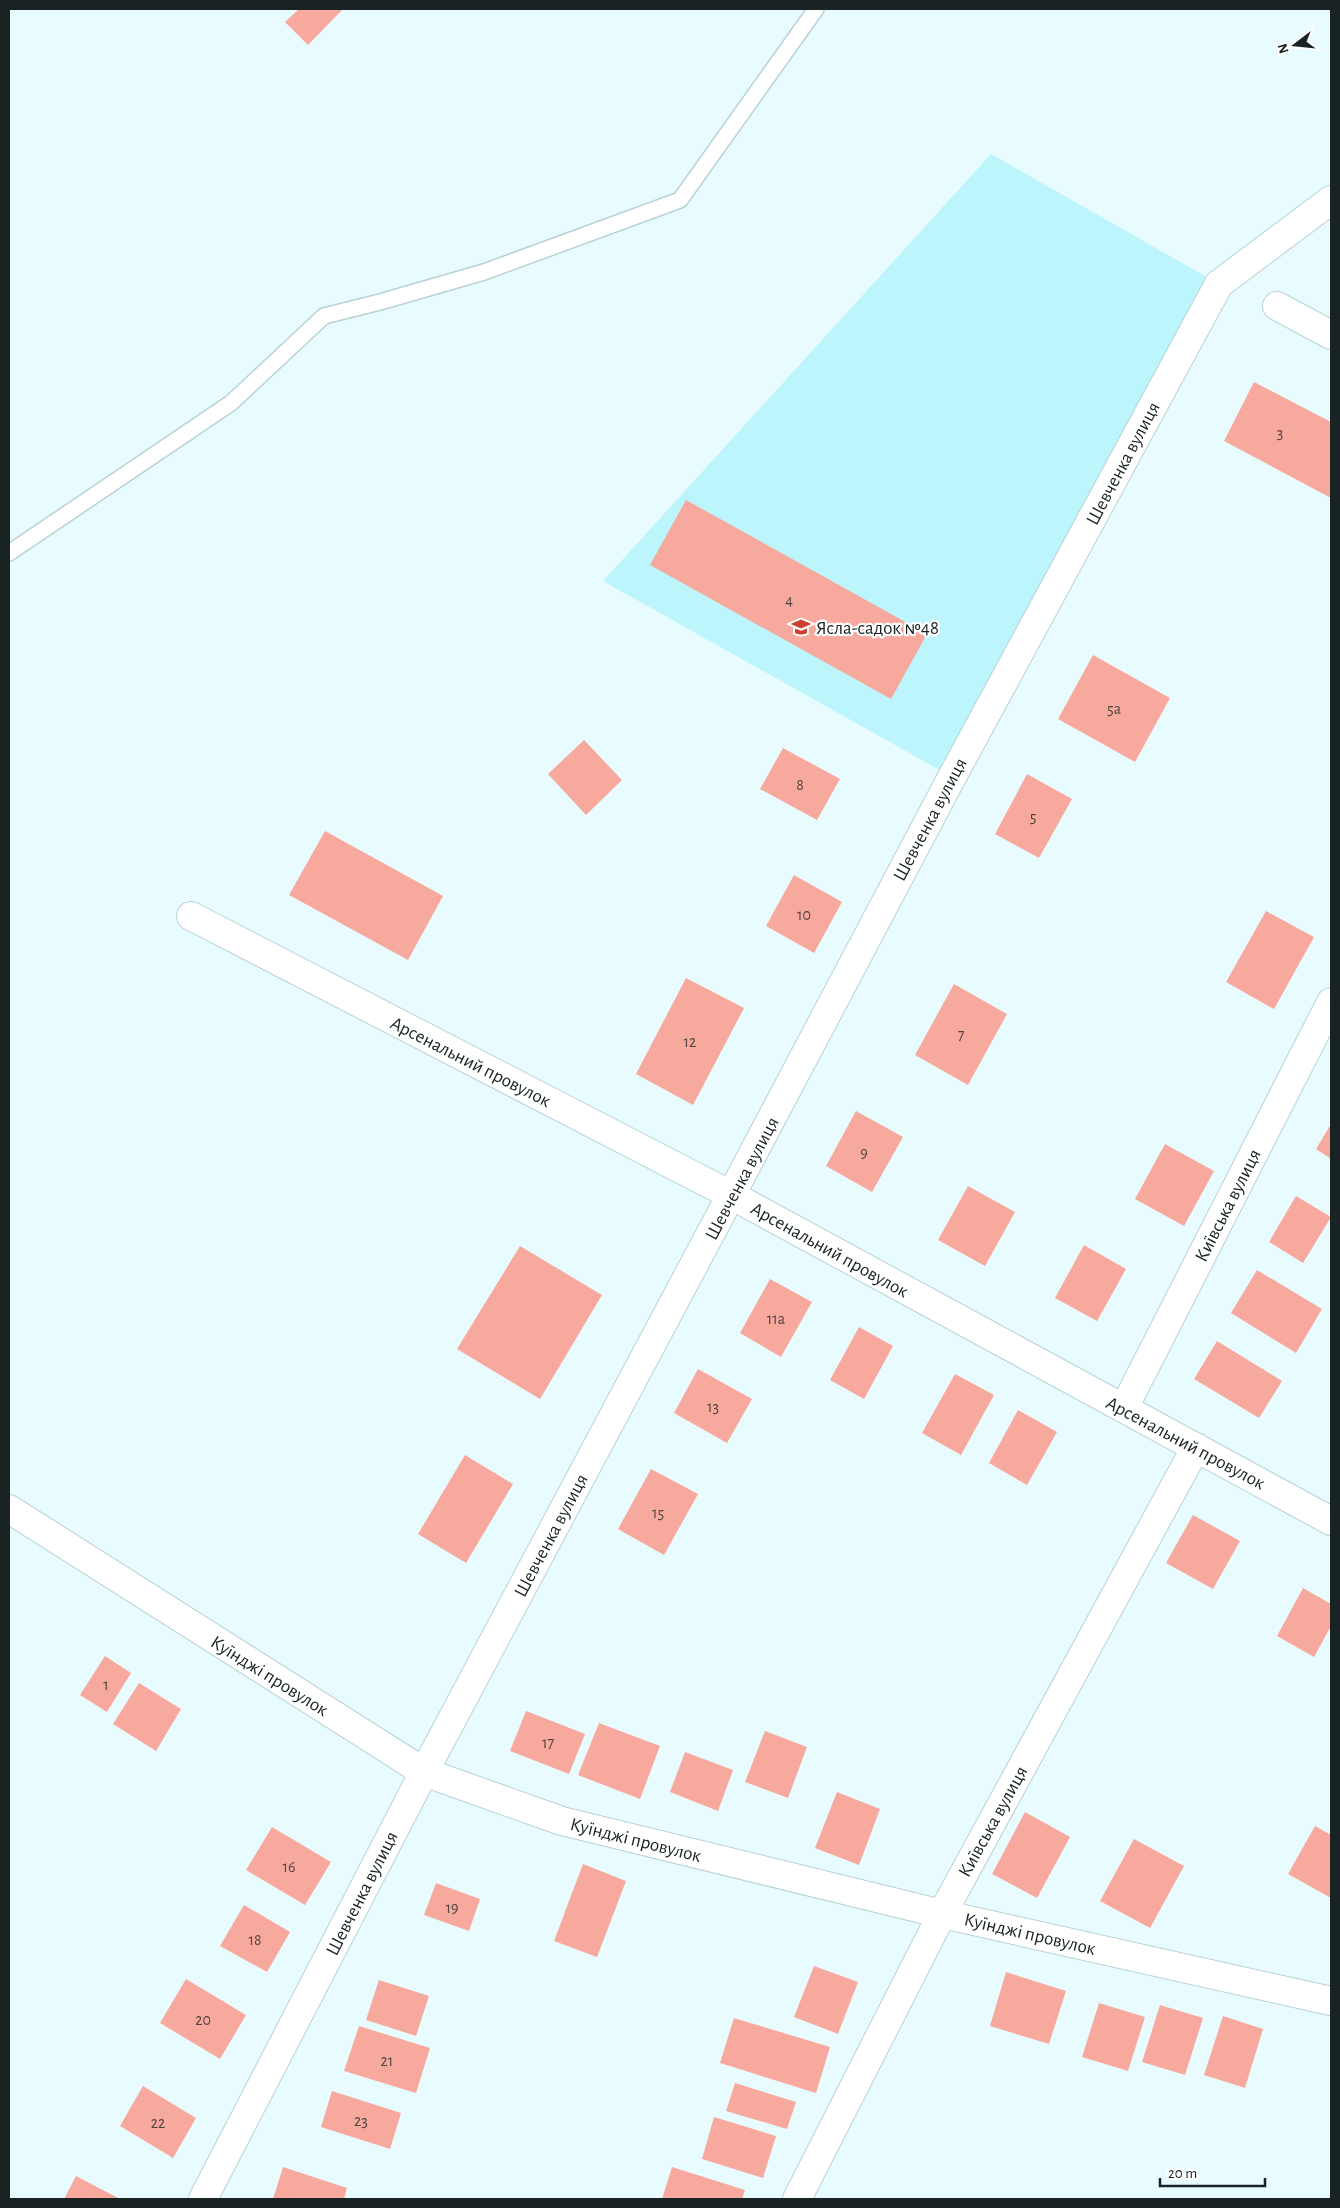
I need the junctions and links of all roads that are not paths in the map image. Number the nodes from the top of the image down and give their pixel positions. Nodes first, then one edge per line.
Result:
1 (816, 9) edge
2 (1331, 200) edge
3 (1277, 306) dead end
4 (1331, 335) edge
5 (9, 552) edge
6 (191, 916) dead end
7 (1331, 1002) edge
8 (731, 1195) junction
9 (1124, 1408) junction
10 (1196, 1447) junction
11 (9, 1509) edge
12 (1331, 1521) edge
13 (424, 1772) junction
14 (942, 1914) junction
15 (1331, 2002) edge
16 (203, 2199) edge
17 (797, 2199) edge

1 - 5 lane
2 - 8 street, Шевченка вулиця
3 - 4 street
6 - 8 street, Арсенальний провулок
7 - 9 street, Київська вулиця
8 - 9 street, Арсенальний провулок
8 - 13 street, Шевченка вулиця
9 - 10 street, Арсенальний провулок
10 - 12 street, Арсенальний провулок
10 - 14 street, Київська вулиця
11 - 13 street, Куїнджі провулок
13 - 14 street, Куїнджі провулок
13 - 16 street, Шевченка вулиця
14 - 15 street, Куїнджі провулок
14 - 17 street, Київська вулиця

